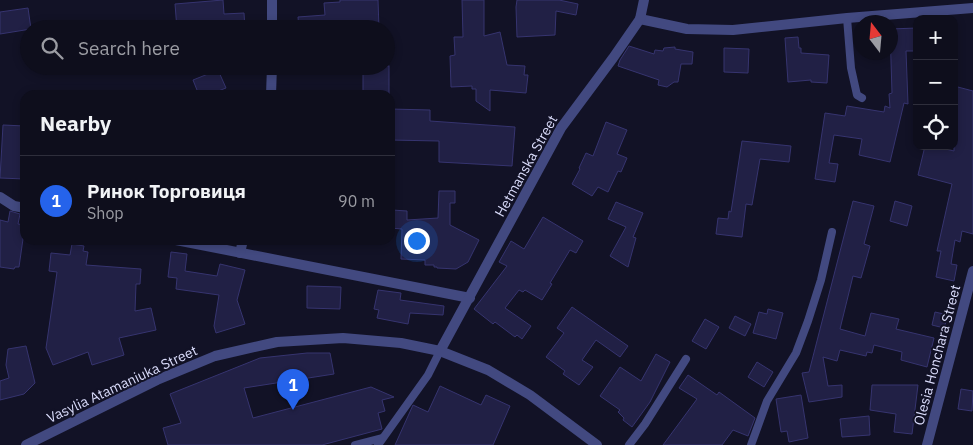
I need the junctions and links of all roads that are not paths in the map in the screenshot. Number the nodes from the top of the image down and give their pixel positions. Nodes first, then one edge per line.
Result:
1 (272, 0) edge
2 (644, 0) edge
3 (973, 8) edge
4 (847, 18) junction
5 (640, 19) junction
6 (272, 20) edge
7 (272, 75) edge
8 (271, 90) edge
9 (862, 98) dead end
10 (0, 197) edge
11 (20, 207) edge
12 (832, 232) dead end
13 (199, 245) edge
14 (242, 245) edge
15 (240, 254) junction
16 (973, 271) edge
17 (470, 298) junction
18 (440, 351) junction
19 (686, 359) dead end
20 (380, 442) edge
21 (26, 445) edge
22 (355, 445) edge
23 (596, 445) edge
24 (629, 445) edge
25 (751, 445) edge
26 (927, 445) edge

1 - 6 street
2 - 5 street, Hetmanska Street
3 - 4 street
4 - 5 street
4 - 9 lane
5 - 17 street, Hetmanska Street
7 - 8 street
10 - 11 street
12 - 25 lane
13 - 15 street
14 - 15 street
15 - 17 street
16 - 26 street, Olesia Honchara Street
17 - 18 street, Hetmanska Street
18 - 20 lane
18 - 21 street, Vasylia Atamaniuka Street
18 - 23 street, Vasylia Atamaniuka Street
19 - 24 lane
20 - 22 lane

